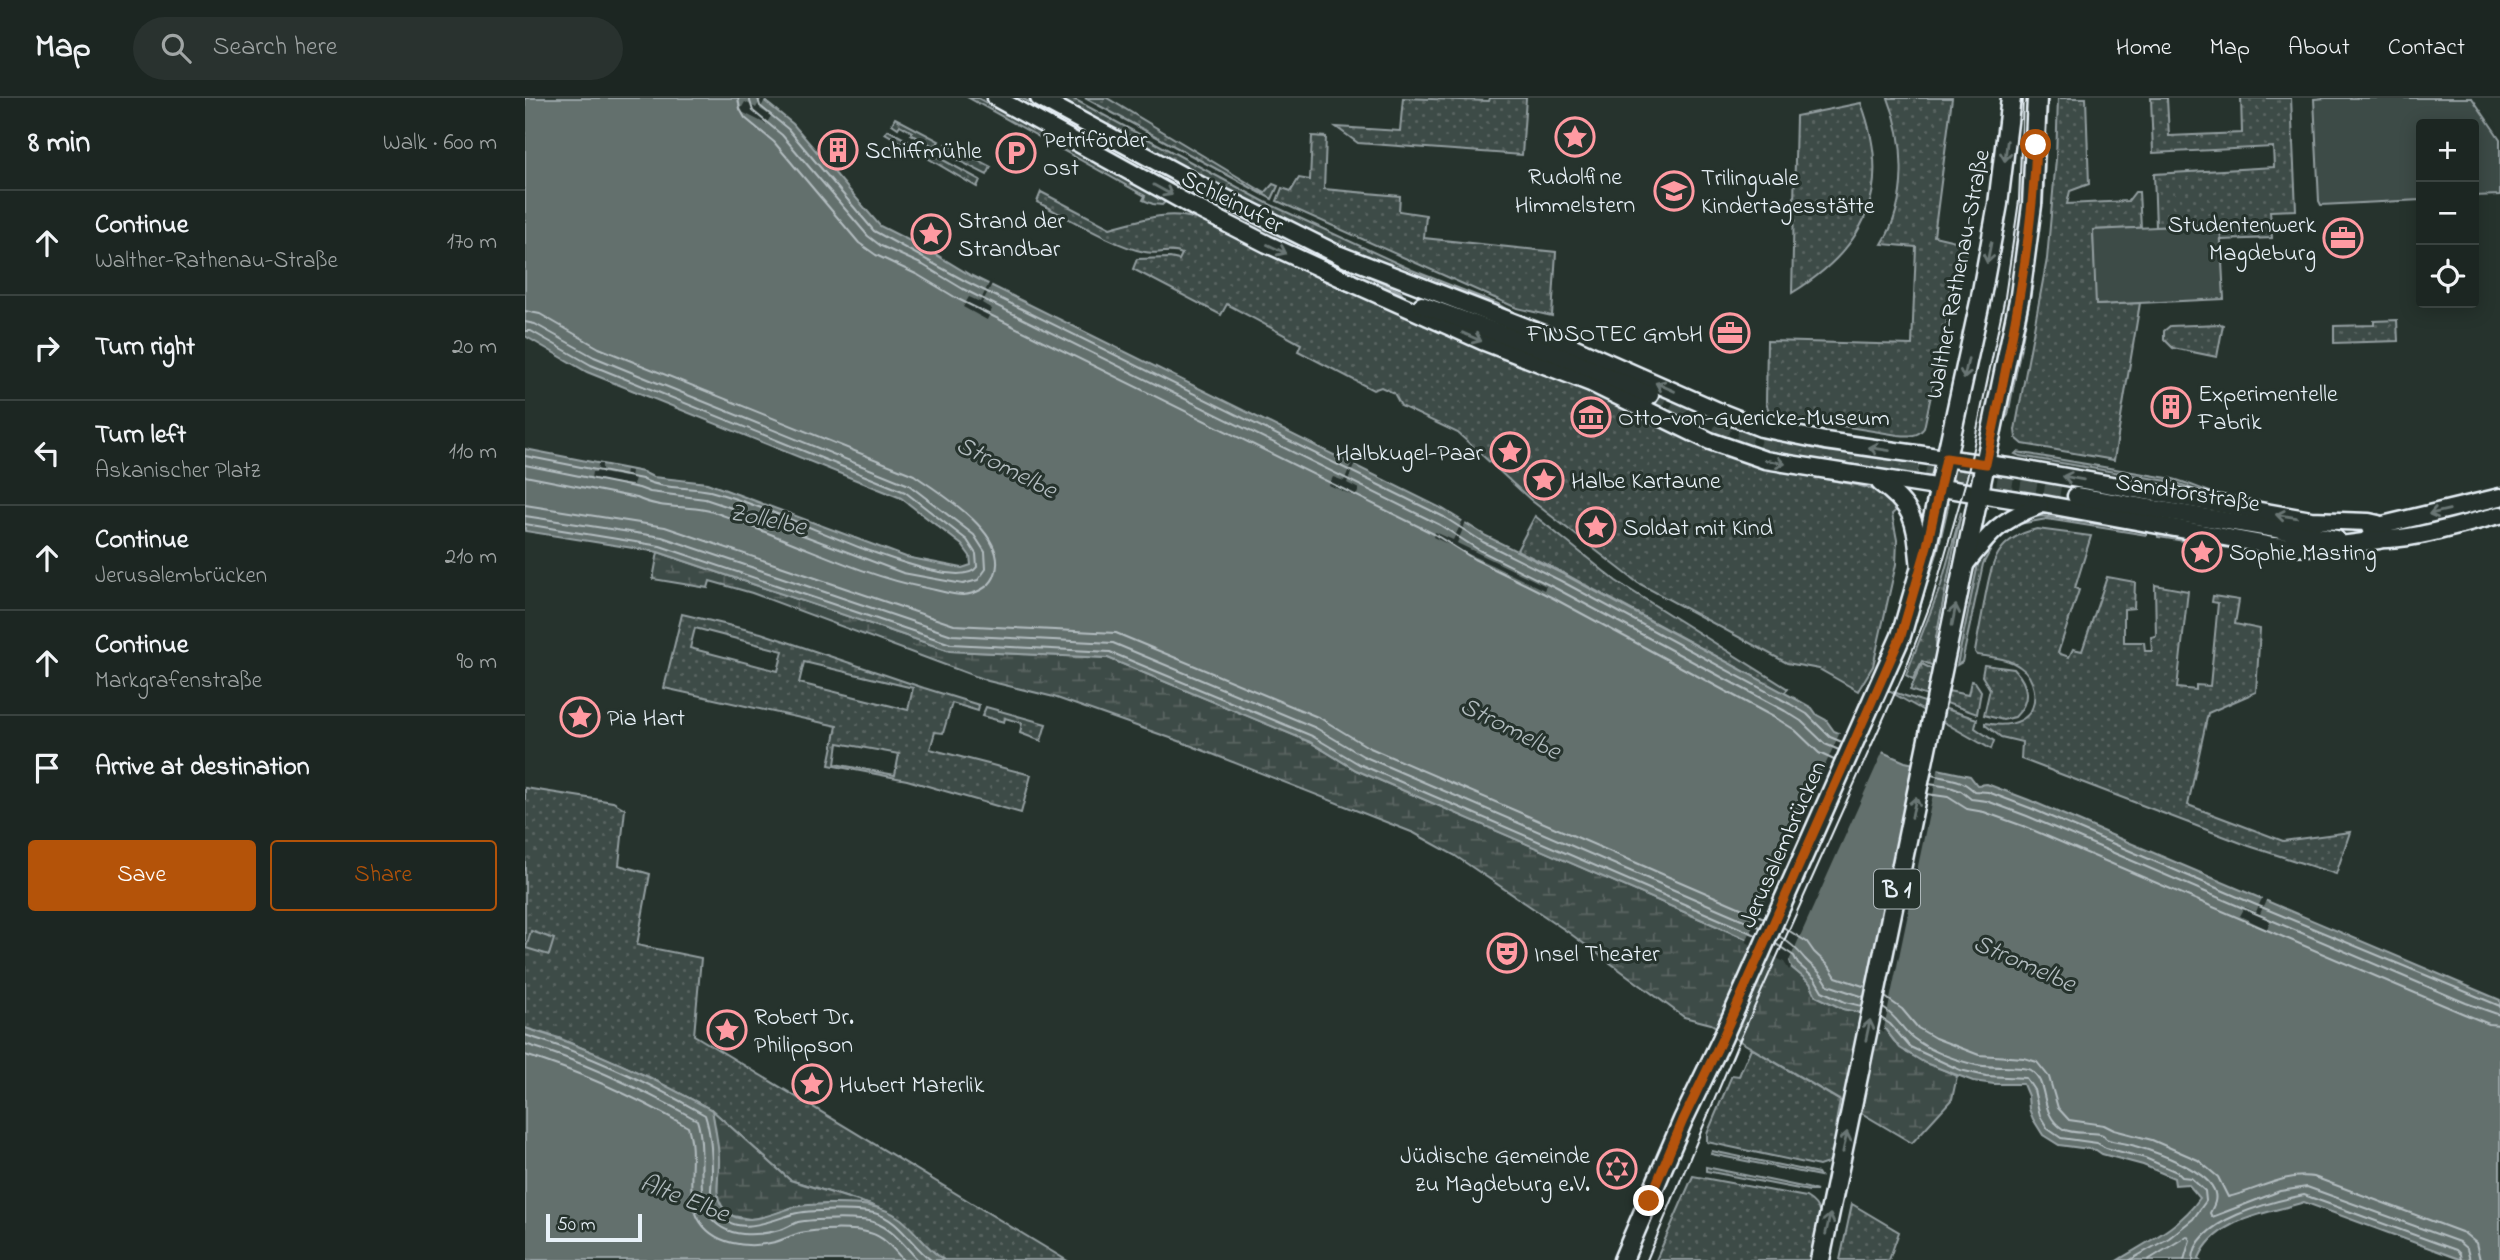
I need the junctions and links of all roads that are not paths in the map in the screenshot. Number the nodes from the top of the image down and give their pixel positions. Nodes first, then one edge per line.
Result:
1 (996, 98) edge
2 (1039, 98) edge
3 (2011, 98) edge
4 (2037, 98) edge
5 (1340, 255) junction
6 (1343, 279) junction
7 (1461, 317) junction
8 (1650, 395) tunnel mouth
9 (1946, 458) junction
10 (1986, 464) junction
11 (1875, 479) junction
12 (1940, 489) junction
13 (1979, 495) junction
14 (2076, 496) tunnel mouth
15 (2500, 497) edge
16 (2043, 504) junction
17 (2500, 515) edge
18 (2379, 532) junction
19 (1964, 566) junction
20 (1920, 570) junction
21 (1623, 1260) edge
22 (1820, 1260) edge

1 -> 6 main road, Schleinufer
2 - 5 main road, Schleinufer
3 -> 9 main road, Walther-Rathenau-Straße
4 - 10 main road
5 - 7 main road, Schleinufer
9 -> 5 main road
6 - 7 main road, Schleinufer
6 -> 11 main road
7 - 8 main road, Schleinufer
9 - 10 main road
9 - 12 main road, Walther-Rathenau-Straße
10 - 13 main road
18 -> 10 main road
11 - 12 main road
11 - 20 main road
12 - 13 main road
12 - 20 main road, Walther-Rathenau-Straße
13 - 16 main road
13 - 19 main road
14 - 18 main road, Sandtorstraße
15 -> 18 main road, Sandtorstraße
16 - 18 main road
16 - 19 main road
17 - 18 main road, Sandtorstraße
22 -> 19 main road, B 1
20 - 21 main road, Jerusalembrücken

